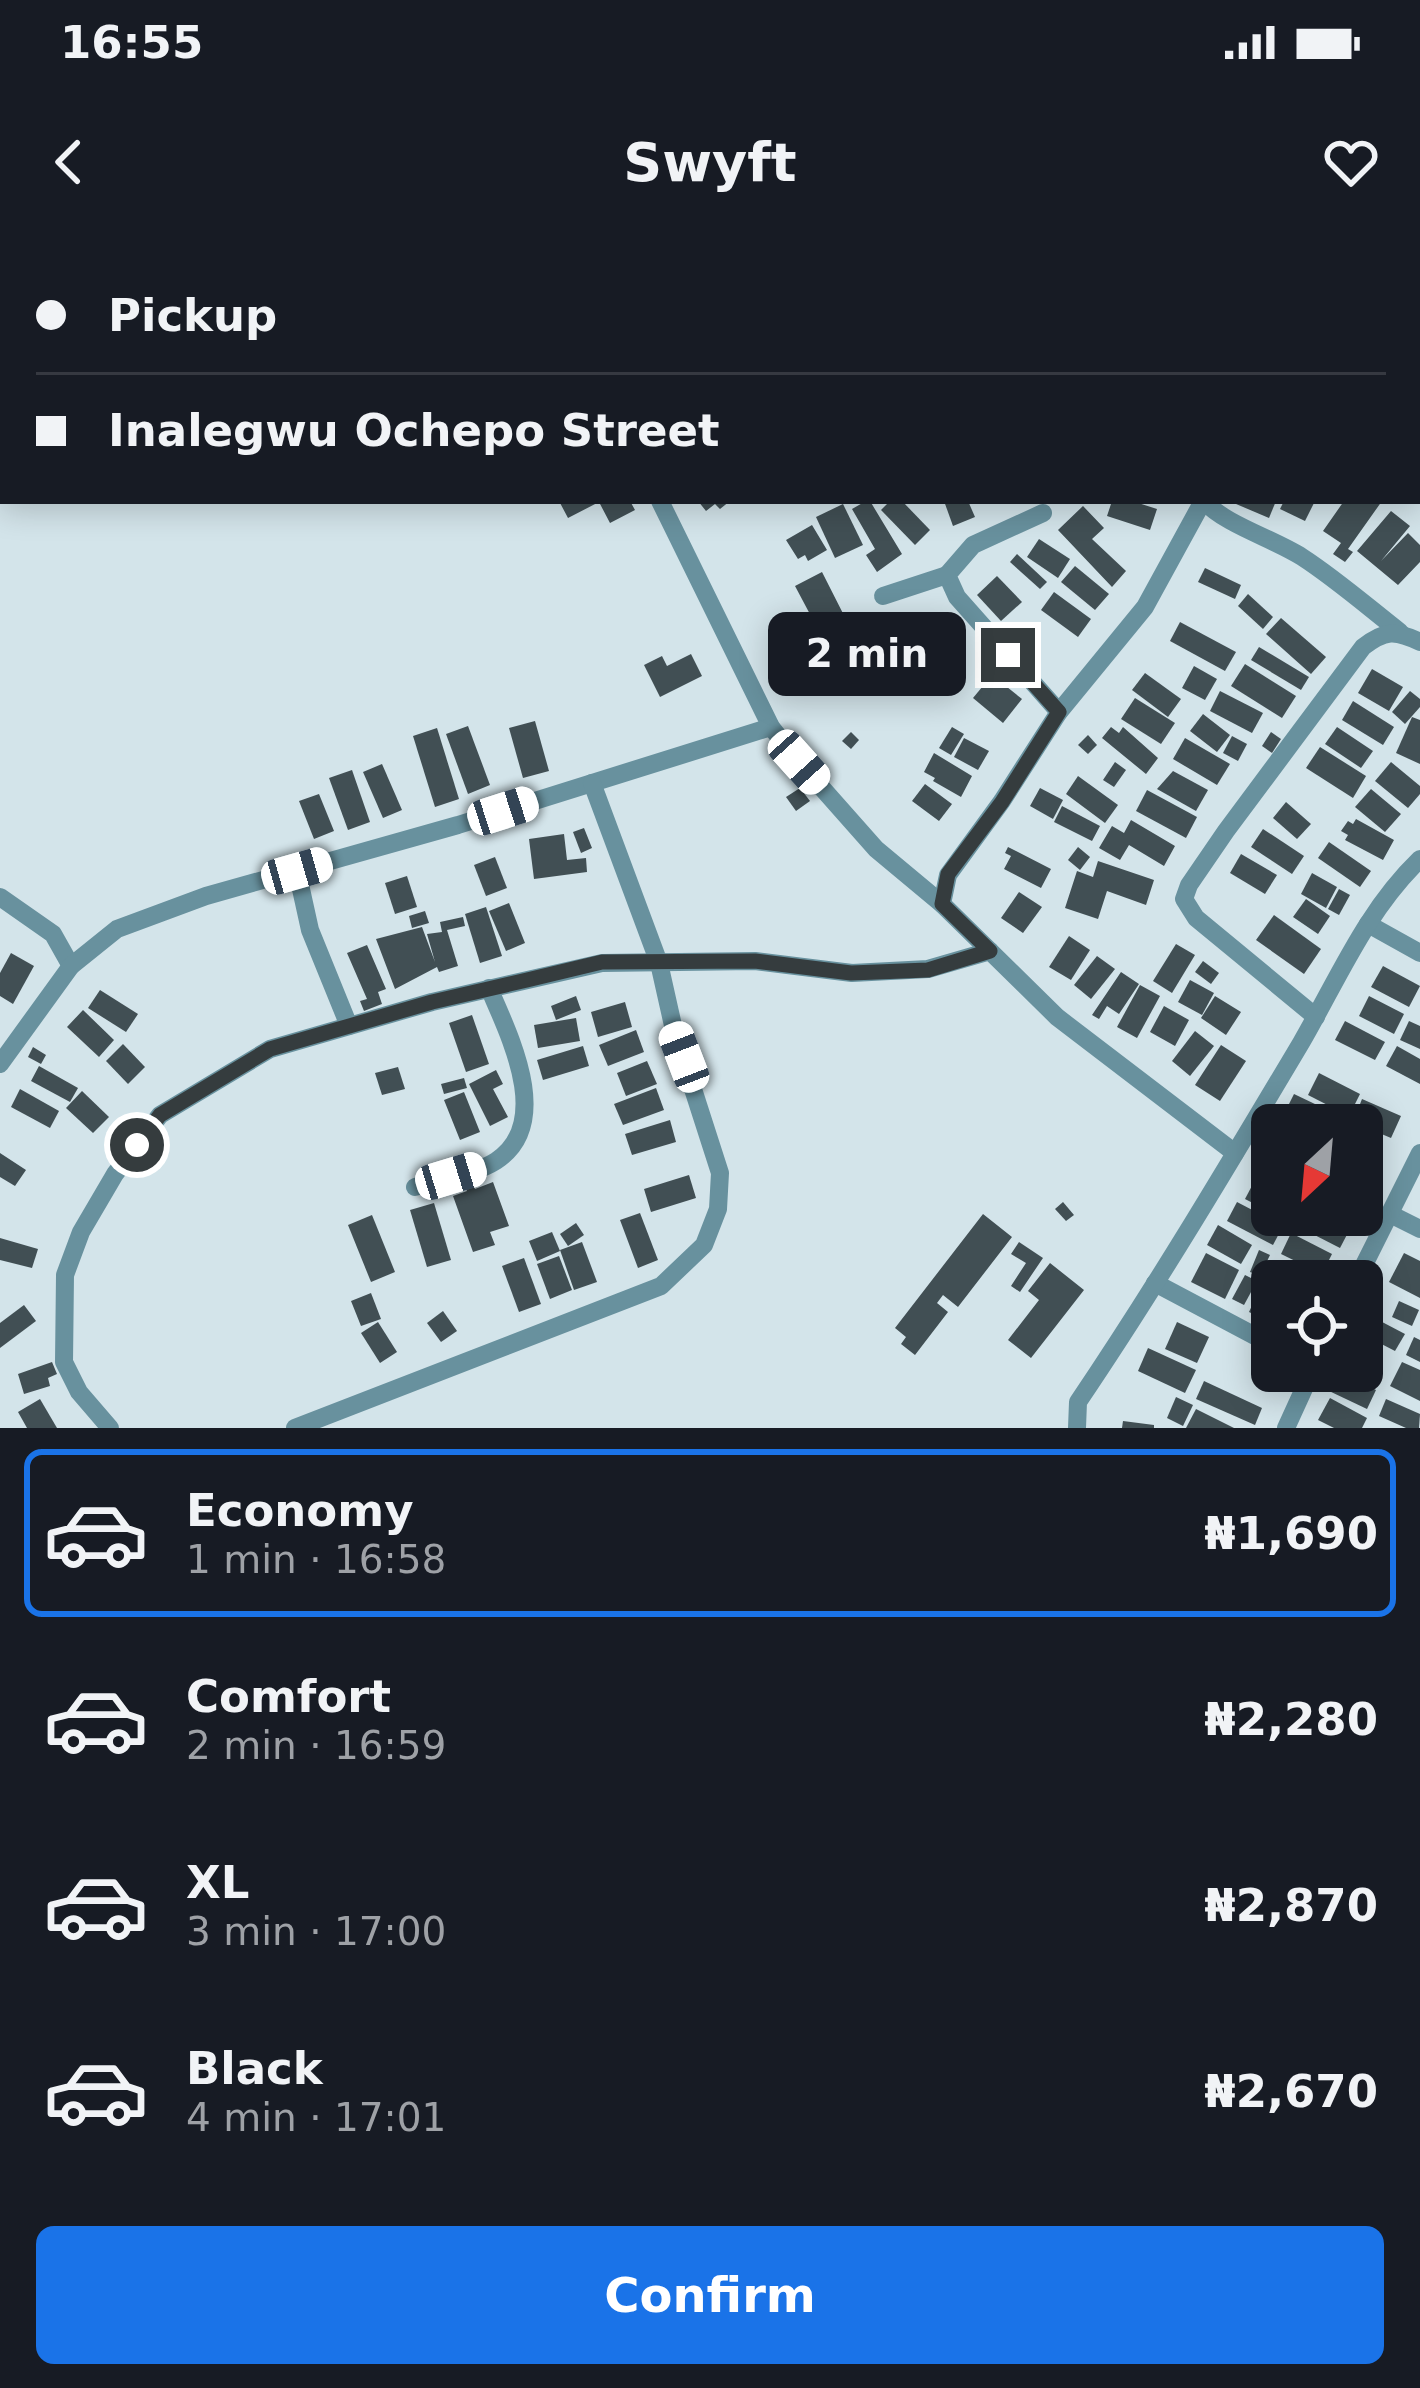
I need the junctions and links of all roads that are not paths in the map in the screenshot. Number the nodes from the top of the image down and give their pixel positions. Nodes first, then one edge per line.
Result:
1 (661, 504) edge
2 (1202, 504) edge
3 (1207, 504) edge
4 (1043, 513) dead end
5 (947, 575) junction
6 (883, 596) dead end
7 (1400, 632) junction
8 (1420, 642) edge
9 (1059, 712) junction
10 (771, 727) junction
11 (592, 783) junction
12 (1420, 859) edge
13 (297, 871) junction
14 (0, 898) edge
15 (942, 904) junction
16 (1368, 923) junction
17 (990, 951) junction
18 (1420, 953) edge
19 (659, 963) junction
20 (71, 965) junction
21 (489, 988) junction
22 (1316, 1017) junction
23 (349, 1026) junction
24 (0, 1064) edge
25 (1235, 1153) junction
26 (1420, 1153) edge
27 (415, 1186) dead end
28 (1390, 1214) junction
29 (1420, 1228) edge
30 (1367, 1260) edge
31 (1155, 1283) junction
32 (1251, 1334) edge
33 (1302, 1392) edge
34 (110, 1428) edge
35 (295, 1428) edge
36 (1077, 1428) edge
37 (1286, 1428) edge

1 - 10 street
2 - 9 street
3 - 7 street
4 - 5 street
5 - 6 street
5 - 9 street
7 - 8 street
7 - 22 street
9 - 15 street
10 - 11 street
10 - 15 street
11 - 13 street
11 - 19 street
12 - 16 street
13 - 20 street
13 - 23 street
14 - 20 street
15 - 17 street
16 - 18 street
16 - 22 street
17 - 19 street
17 - 25 street
19 - 21 street
19 - 35 street
20 - 24 street
21 - 23 street
21 - 27 street
22 - 25 street
23 - 34 street
25 - 31 street
26 - 28 street
28 - 29 street
28 - 30 street
31 - 32 street
31 - 36 street
33 - 37 street

